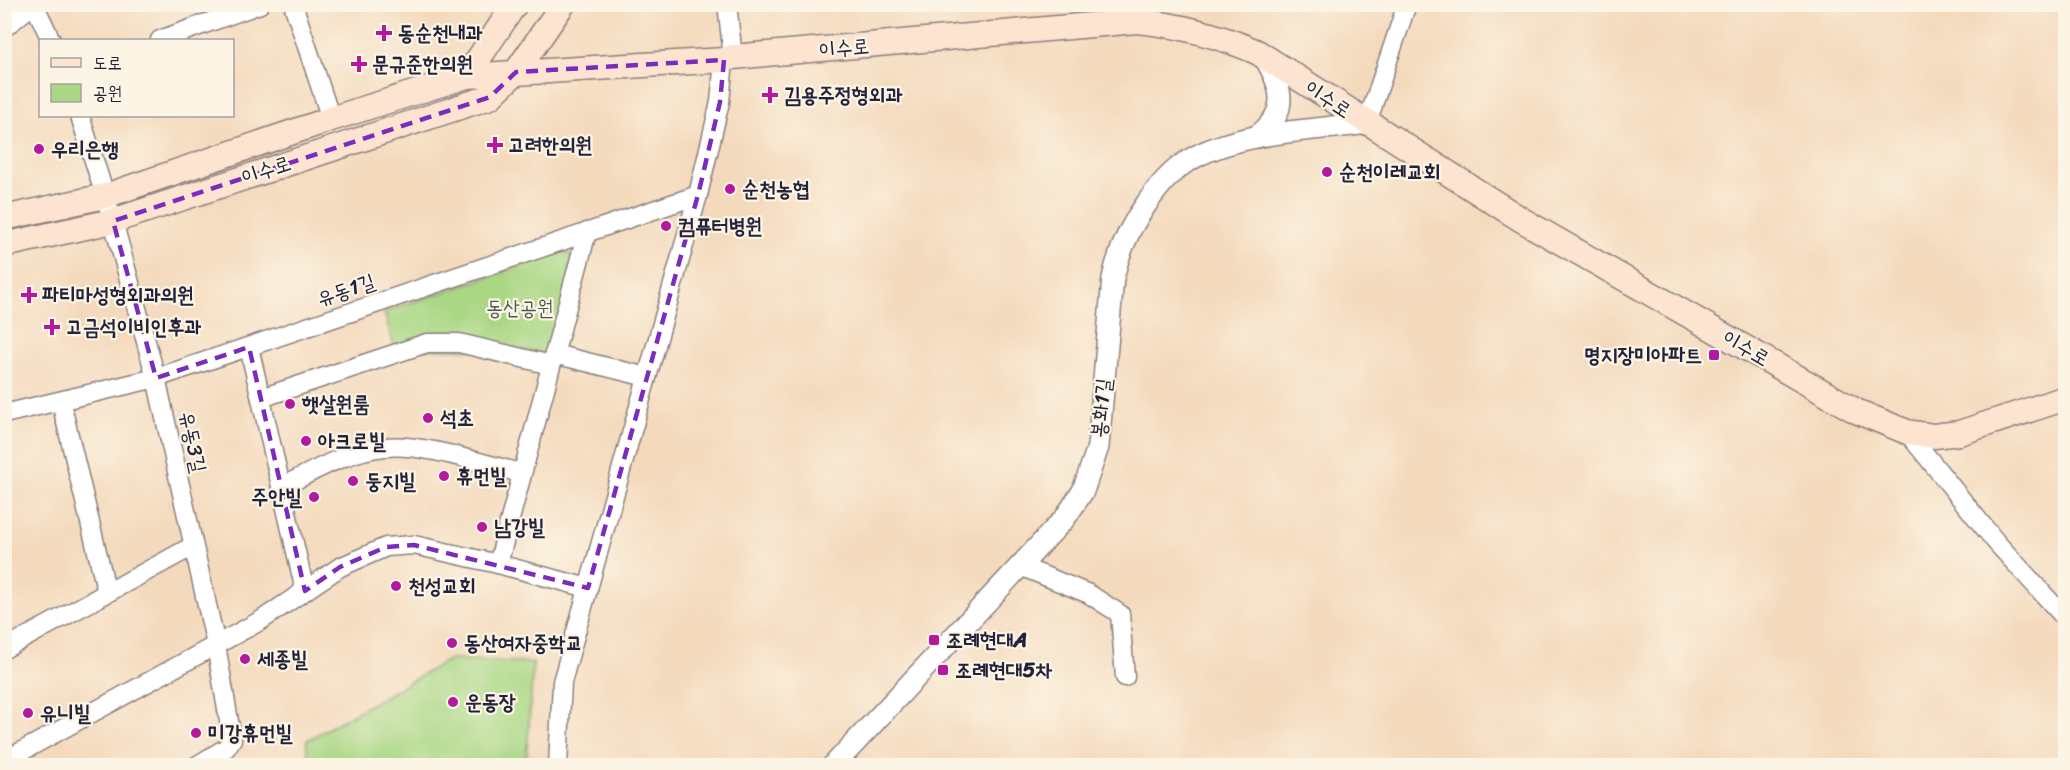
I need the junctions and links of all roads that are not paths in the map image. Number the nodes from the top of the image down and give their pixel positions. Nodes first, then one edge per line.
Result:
1 (32, 4) edge
2 (260, 4) edge
3 (293, 4) edge
4 (515, 4) edge
5 (727, 4) edge
6 (1407, 4) edge
7 (557, 13) edge
8 (4, 26) edge
9 (50, 39) edge
10 (163, 39) edge
11 (728, 58) junction
12 (1265, 58) junction
13 (572, 68) junction
14 (516, 72) junction
15 (467, 76) junction
16 (80, 117) edge
17 (331, 119) junction
18 (1367, 123) junction
19 (1256, 137) junction
20 (698, 195) junction
21 (105, 196) junction
22 (4, 218) edge
23 (113, 221) junction
24 (587, 232) junction
25 (4, 246) edge
26 (249, 347) junction
27 (552, 360) junction
28 (646, 377) junction
29 (156, 378) junction
30 (261, 398) junction
31 (2066, 398) edge
32 (61, 402) junction
33 (4, 414) edge
34 (1907, 432) junction
35 (521, 473) junction
36 (281, 487) junction
37 (193, 546) junction
38 (498, 564) junction
39 (1020, 566) junction
40 (588, 588) junction
41 (305, 591) junction
42 (107, 593) junction
43 (2066, 619) edge
44 (216, 645) junction
45 (4, 649) edge
46 (1125, 677) dead end
47 (4, 761) edge
48 (196, 765) edge
49 (558, 765) edge
50 (833, 765) edge

1 - 8 street
1 - 9 street
2 - 10 street
3 - 17 street
4 - 15 main road
5 - 11 street
6 - 18 street
7 - 13 main road
7 - 14 main road
11 - 12 main road, 이수로
11 - 13 main road, 이수로
11 - 20 street
12 - 18 main road, 이수로
12 - 19 street
13 - 14 main road, 이수로
14 - 15 main road, 이수로
14 - 23 main road, 이수로
15 - 17 main road, 이수로
16 - 21 street, 유동3길
17 - 21 main road, 이수로
18 - 19 street, 봉화1길
18 - 34 main road, 이수로
19 - 39 street, 봉화1길
20 - 24 street, 유동1길
20 - 28 street
21 - 22 main road, 이수로
21 - 23 street, 유동3길
23 - 25 main road, 이수로
23 - 29 street, 유동3길
24 - 26 street, 유동1길
24 - 27 street
26 - 29 street, 유동1길
26 - 30 street
27 - 28 street
27 - 30 street
27 - 35 street
28 - 40 street
29 - 32 street, 유동1길
29 - 37 street, 유동3길
30 - 36 street
31 - 34 main road, 이수로
32 - 33 street, 유동1길
32 - 42 street
34 - 43 street
35 - 36 street
35 - 38 street
36 - 41 street
37 - 42 street
37 - 44 street, 유동3길
38 - 40 street
38 - 41 street
39 - 46 street
39 - 50 street, 봉화1길
40 - 49 street
41 - 44 street
42 - 45 street
44 - 47 street
44 - 48 street, 유동3길

